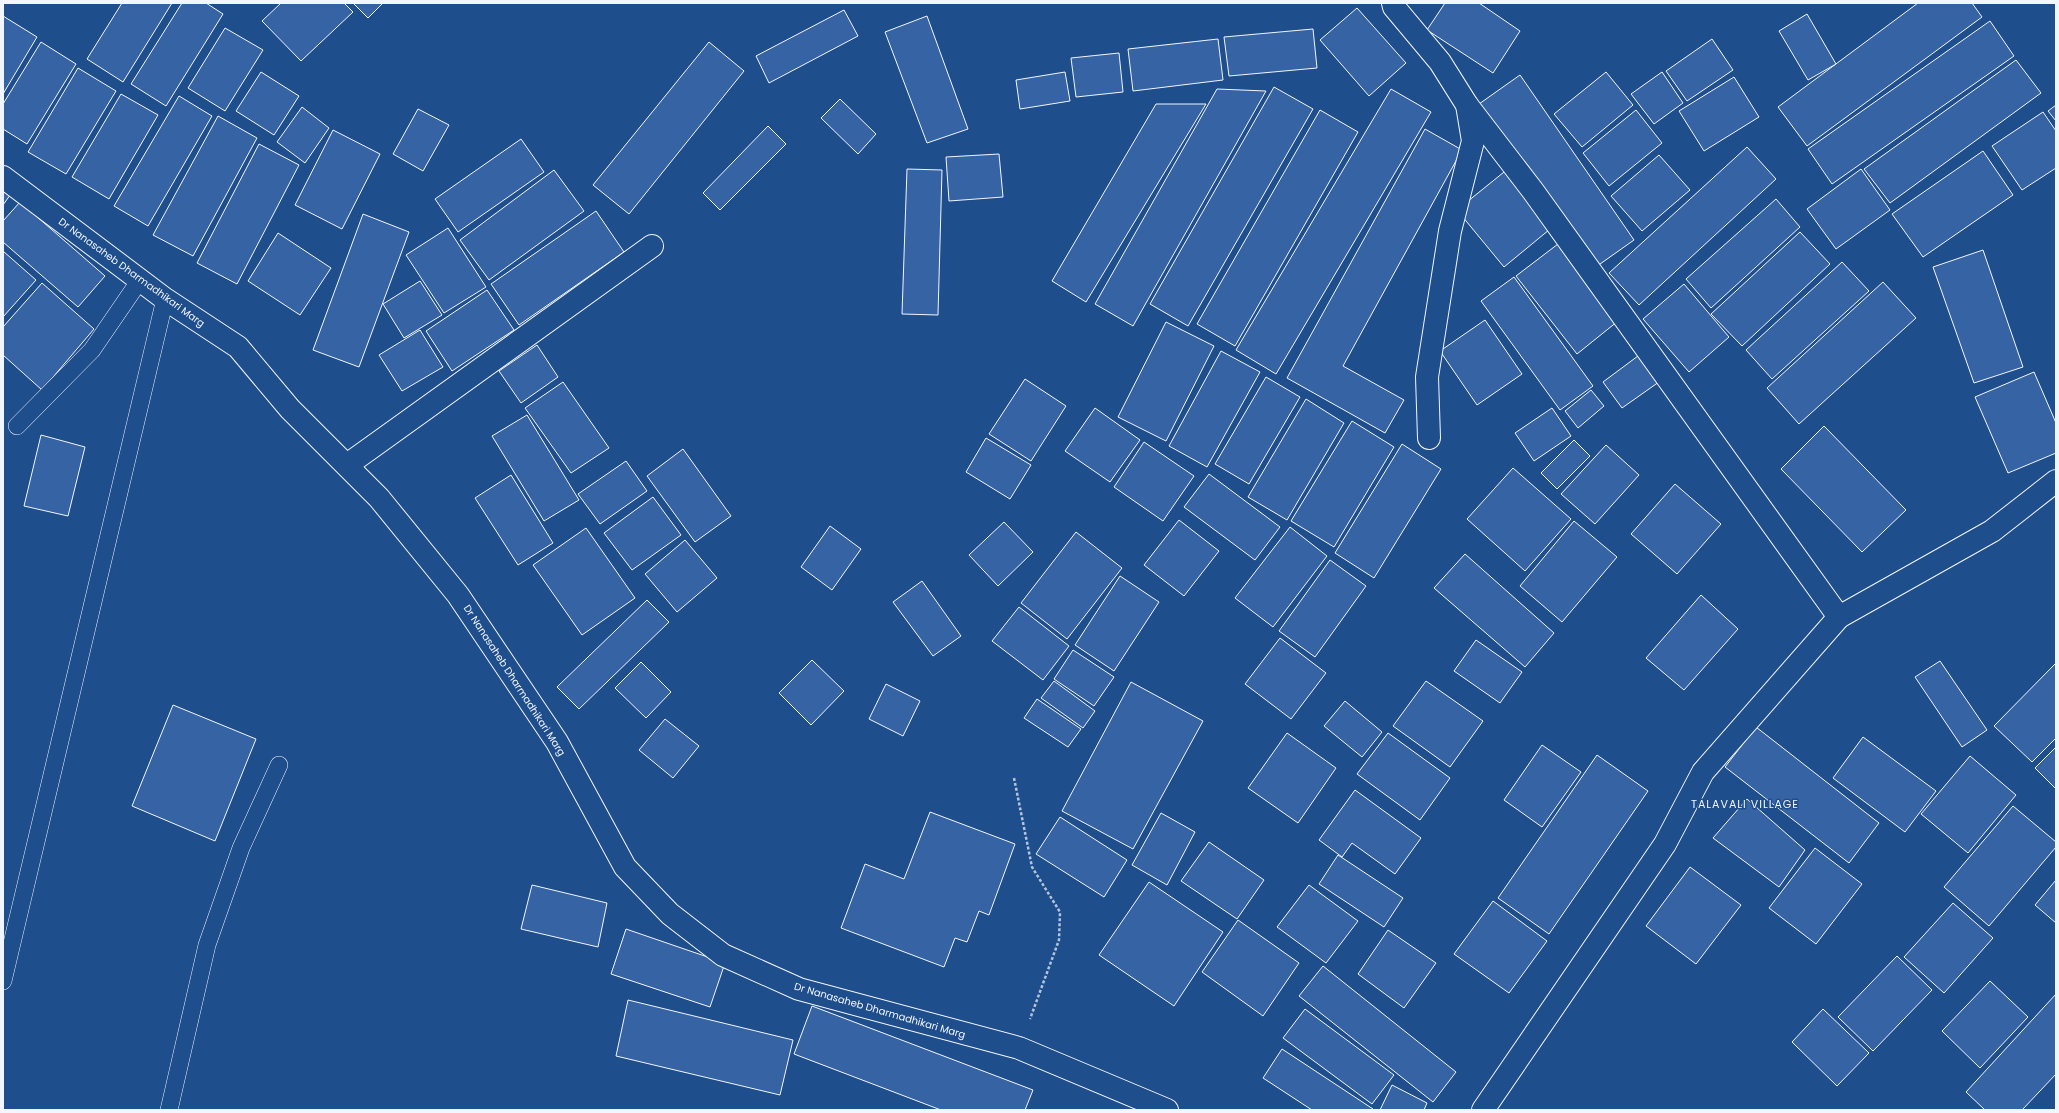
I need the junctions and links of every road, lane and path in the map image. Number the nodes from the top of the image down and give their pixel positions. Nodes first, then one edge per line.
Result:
1 (1393, 3) edge
2 (1467, 105) junction
3 (3, 177) edge
4 (652, 246) dead end
5 (140, 280) junction
6 (165, 299) junction
7 (17, 426) dead end
8 (1429, 438) dead end
9 (346, 465) junction
10 (2056, 481) edge
11 (1839, 617) junction
12 (279, 765) dead end
13 (1014, 778) dead end
14 (3, 981) edge
15 (1019, 1048) junction
16 (169, 1110) edge
17 (1167, 1110) edge
18 (1484, 1110) edge

1 - 2 street
2 - 8 street
2 - 11 street
3 - 5 street, Dr Nanasaheb Dharmadhikari Marg
4 - 9 street
5 - 6 street, Dr Nanasaheb Dharmadhikari Marg
5 - 7 lane
6 - 9 street, Dr Nanasaheb Dharmadhikari Marg
6 - 14 lane
9 - 15 street, Dr Nanasaheb Dharmadhikari Marg
10 - 11 street
11 - 18 street
12 - 16 lane
13 - 15 path
15 - 17 street, Dr Nanasaheb Dharmadhikari Marg

